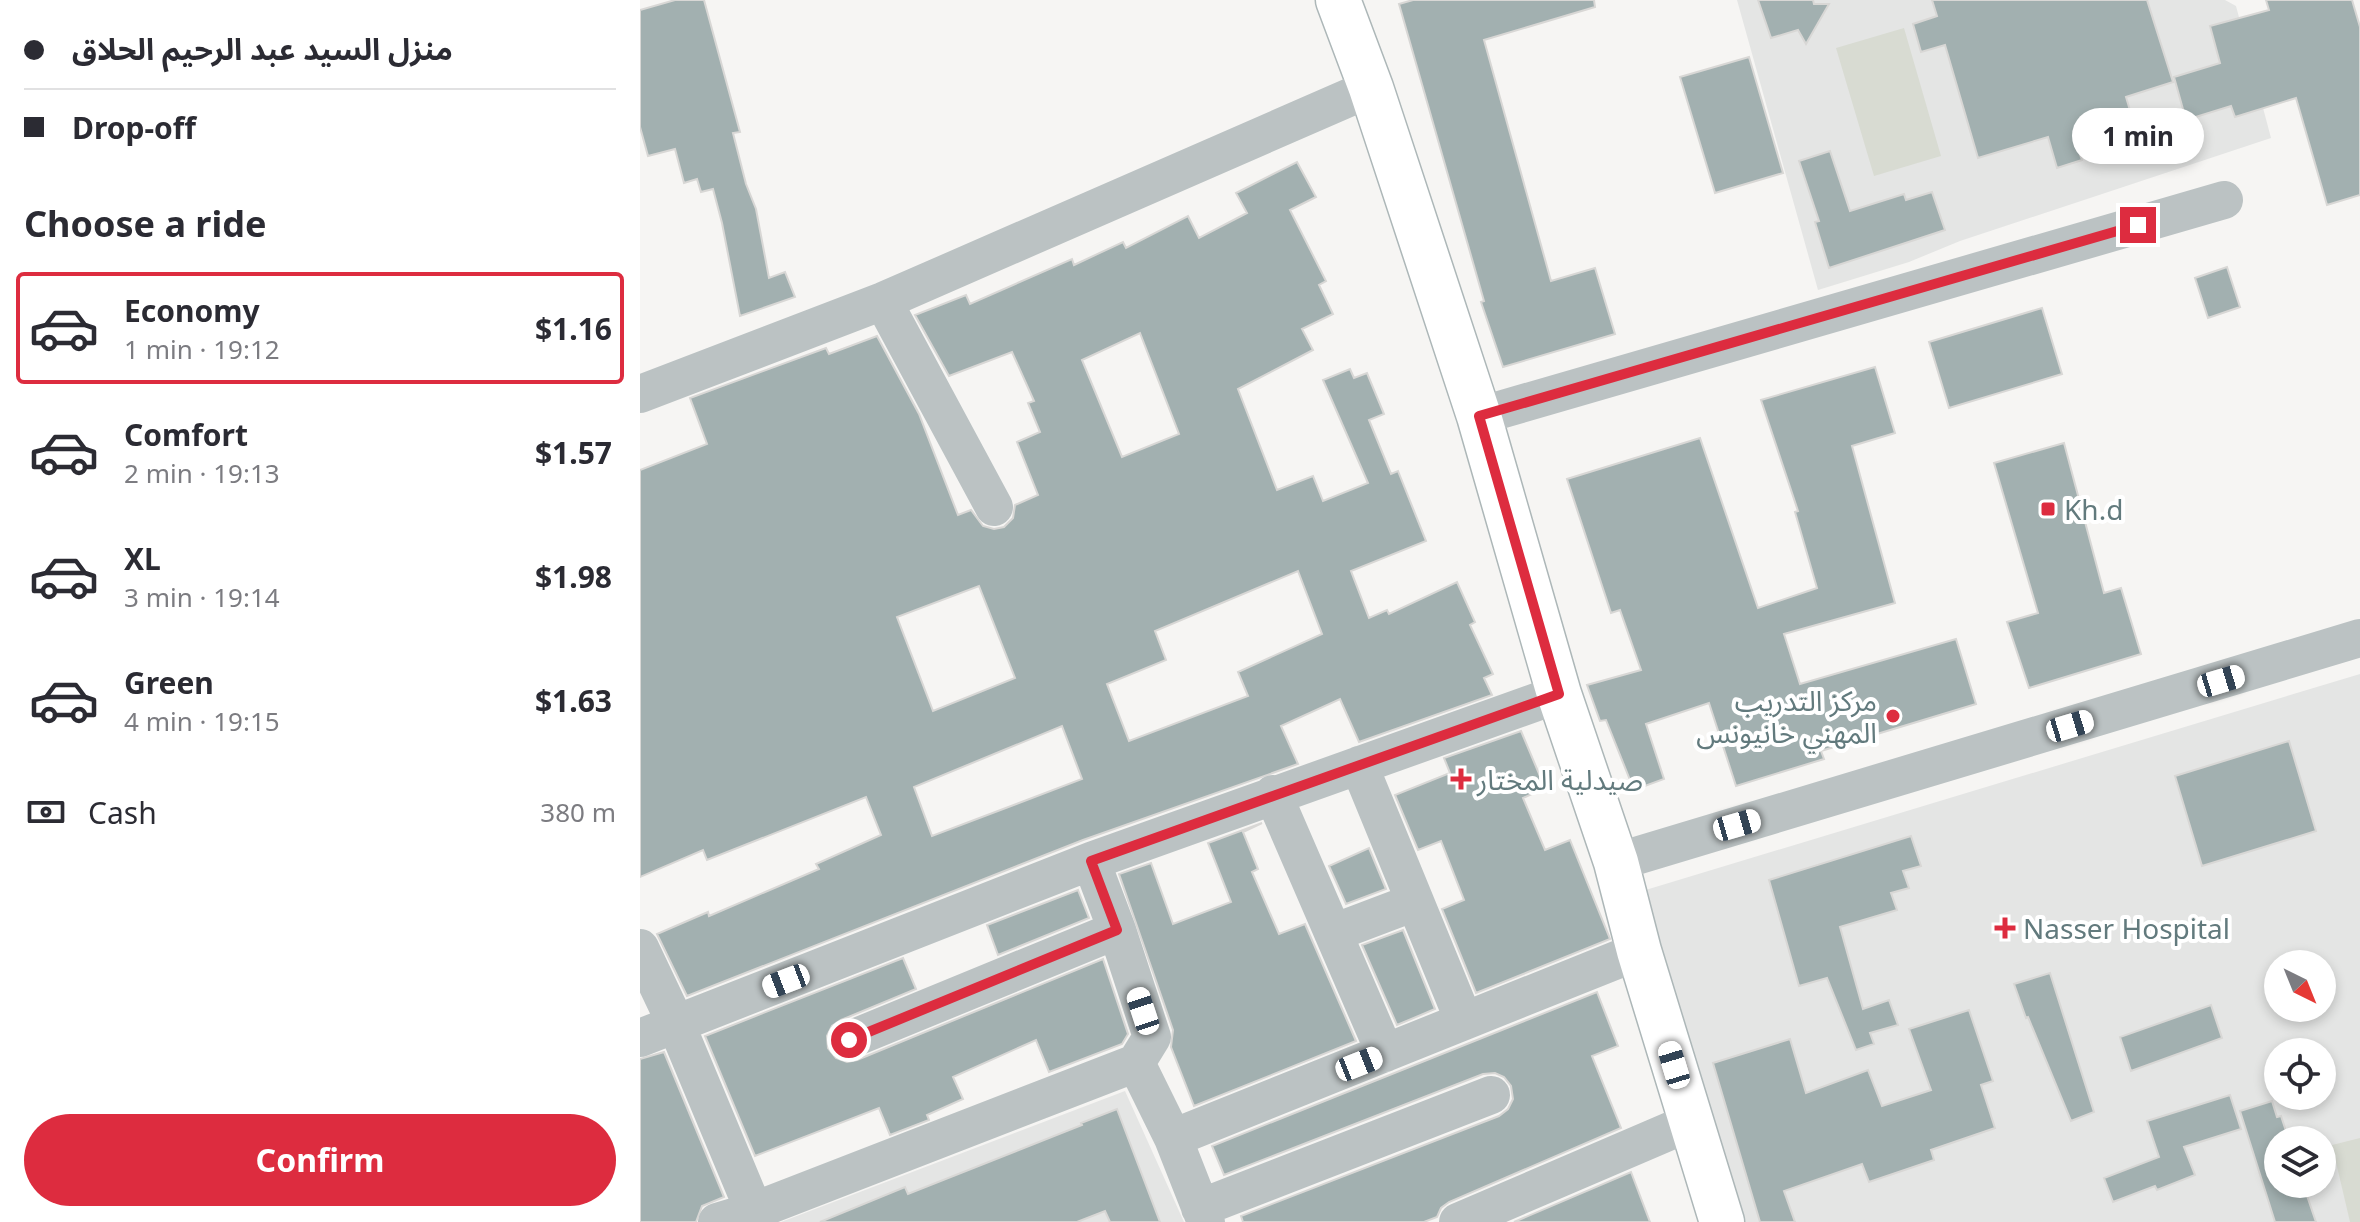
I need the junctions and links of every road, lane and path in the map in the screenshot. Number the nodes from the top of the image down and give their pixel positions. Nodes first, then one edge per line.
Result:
1 (1338, 0) edge
2 (1371, 88) junction
3 (2224, 200) dead end
4 (883, 301) junction
5 (640, 394) edge
6 (1479, 416) junction
7 (994, 507) dead end
8 (2360, 638) edge
9 (1559, 694) junction
10 (1359, 765) junction
11 (1273, 794) junction
12 (1091, 861) junction
13 (1616, 862) junction
14 (1415, 902) junction
15 (1117, 930) junction
16 (1333, 933) junction
17 (640, 948) edge
18 (1639, 951) junction
19 (1464, 1021) junction
20 (676, 1024) junction
21 (640, 1038) edge
22 (849, 1040) dead end
23 (1385, 1053) junction
24 (1136, 1063) junction
25 (1491, 1095) dead end
26 (1691, 1122) junction
27 (1173, 1138) junction
28 (754, 1211) junction
29 (1203, 1215) edge
30 (717, 1222) edge
31 (1458, 1222) edge
32 (1722, 1222) edge

1 - 2 street
2 - 4 street
2 - 6 street
3 - 6 street
4 - 5 street
4 - 7 street
6 - 9 street
8 - 13 street
9 - 10 street
9 - 13 street
10 - 11 street
10 - 14 street
11 - 12 street
11 - 16 street
12 - 15 street
12 - 20 street
13 - 18 street
14 - 16 street
14 - 19 street
15 - 22 street
15 - 24 street
16 - 23 street
17 - 20 street
18 - 19 street
18 - 26 street
19 - 23 street
20 - 21 street
20 - 28 street
23 - 27 street
24 - 27 street
24 - 28 street
25 - 29 street
26 - 31 street
26 - 32 street
27 - 29 street
28 - 30 street

